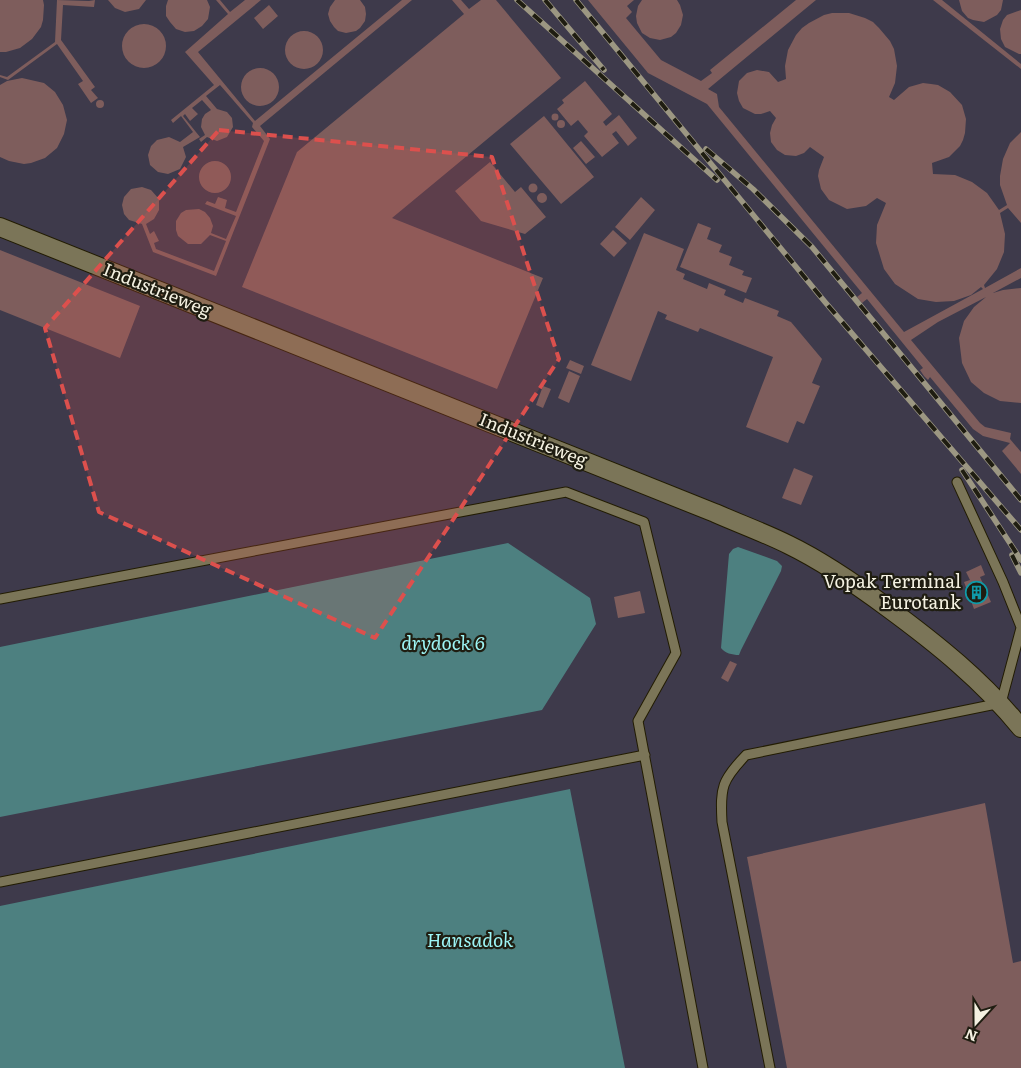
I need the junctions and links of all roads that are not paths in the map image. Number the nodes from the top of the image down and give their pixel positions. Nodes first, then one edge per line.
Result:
1 (0, 227) edge
2 (957, 482) dead end
3 (0, 599) edge
4 (1021, 628) edge
5 (1001, 703) junction
6 (1021, 728) edge
7 (645, 755) junction
8 (0, 882) edge
9 (703, 1068) edge
10 (770, 1068) edge

1 - 5 street, Industrieweg
2 - 4 lane
3 - 7 lane
4 - 5 lane
5 - 6 street, Industrieweg
5 - 10 lane
7 - 8 lane
7 - 9 lane

